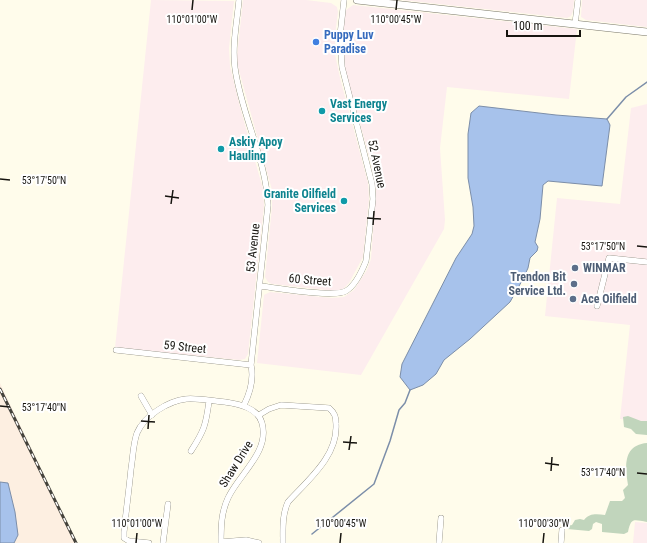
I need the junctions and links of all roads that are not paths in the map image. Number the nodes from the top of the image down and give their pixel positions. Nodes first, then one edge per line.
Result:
1 (239, 0) edge
2 (344, 0) edge
3 (357, 0) edge
4 (578, 0) edge
5 (575, 24) junction
6 (647, 32) edge
7 (647, 262) edge
8 (354, 283) joint
9 (260, 286) junction
10 (597, 306) dead end
11 (116, 350) dead end
12 (251, 365) junction
13 (141, 396) dead end
14 (209, 401) junction
15 (244, 406) junction
16 (152, 415) junction
17 (259, 415) junction
18 (191, 451) dead end
19 (168, 504) dead end
20 (442, 518) dead end
21 (562, 530) dead end
22 (221, 542) edge
23 (149, 543) edge
24 (163, 543) edge
25 (259, 543) edge
26 (283, 543) edge
27 (439, 543) edge
28 (561, 543) edge

1 - 9 street, 53 Avenue
2 - 8 street, 52 Avenue
3 - 5 main road
4 - 5 street
5 - 6 main road
7 - 10 street
8 - 9 street, 60 Street
9 - 12 street, 53 Avenue
11 - 12 street, 59 Street
12 - 15 street, 53 Avenue
13 - 16 street
14 - 15 street
14 - 16 street
14 - 18 street
15 - 17 street
16 - 23 street
17 - 22 street, Shaw Drive
17 - 26 street
19 - 24 street
20 - 27 street
21 - 28 street
22 - 25 street

